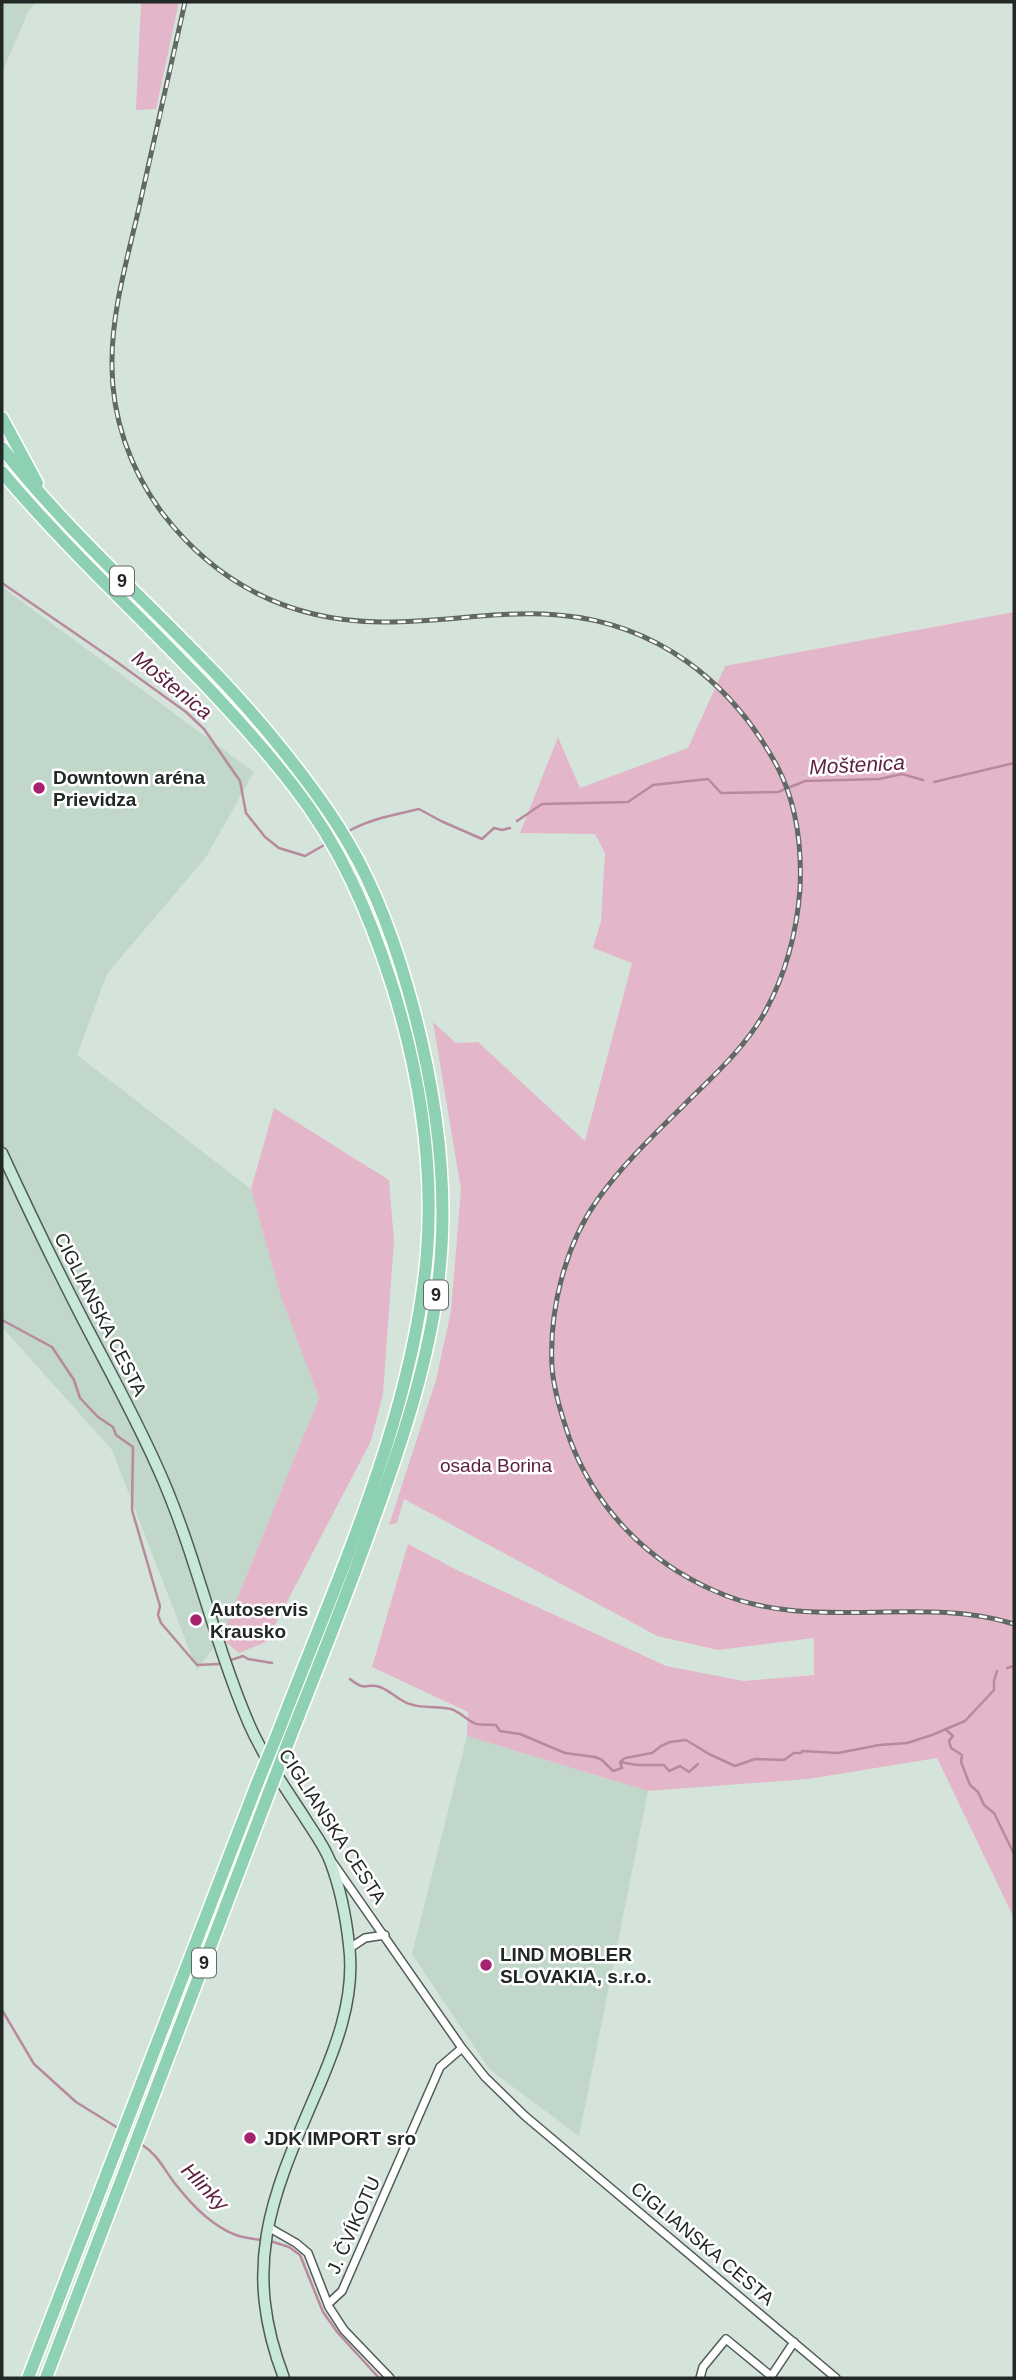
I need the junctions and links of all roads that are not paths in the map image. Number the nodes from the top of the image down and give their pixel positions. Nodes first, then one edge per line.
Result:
1 (2, 418) edge
2 (2, 448) edge
3 (2, 472) edge
4 (47, 502) junction
5 (328, 823) junction
6 (2, 1153) edge
7 (285, 1732) junction
8 (330, 1859) junction
9 (385, 1935) junction
10 (350, 1948) junction
11 (462, 2048) junction
12 (266, 2236) junction
13 (328, 2304) junction
14 (794, 2342) junction
15 (770, 2377) edge
16 (28, 2378) edge
17 (46, 2378) edge
18 (284, 2378) edge
19 (390, 2378) edge
20 (700, 2378) edge
21 (836, 2378) edge

1 - 4 main road, 9
2 - 4 main road
3 - 5 main road, 9
4 - 5 main road, 9
5 - 7 main road, 9
5 - 7 main road, 9
6 - 8 street, CIGLIANSKA CESTA
7 - 16 main road, 9, bridge
7 - 17 main road, 9, bridge
8 - 9 street, CIGLIANSKA CESTA
8 - 10 street
9 - 10 street
9 - 11 street, CIGLIANSKA CESTA
10 - 12 street
11 - 13 street, J. ČVÍKOTU
11 - 14 street, CIGLIANSKA CESTA
12 - 13 street
12 - 18 street
13 - 19 street
14 - 15 street
14 - 21 street, CIGLIANSKA CESTA
15 - 20 street

